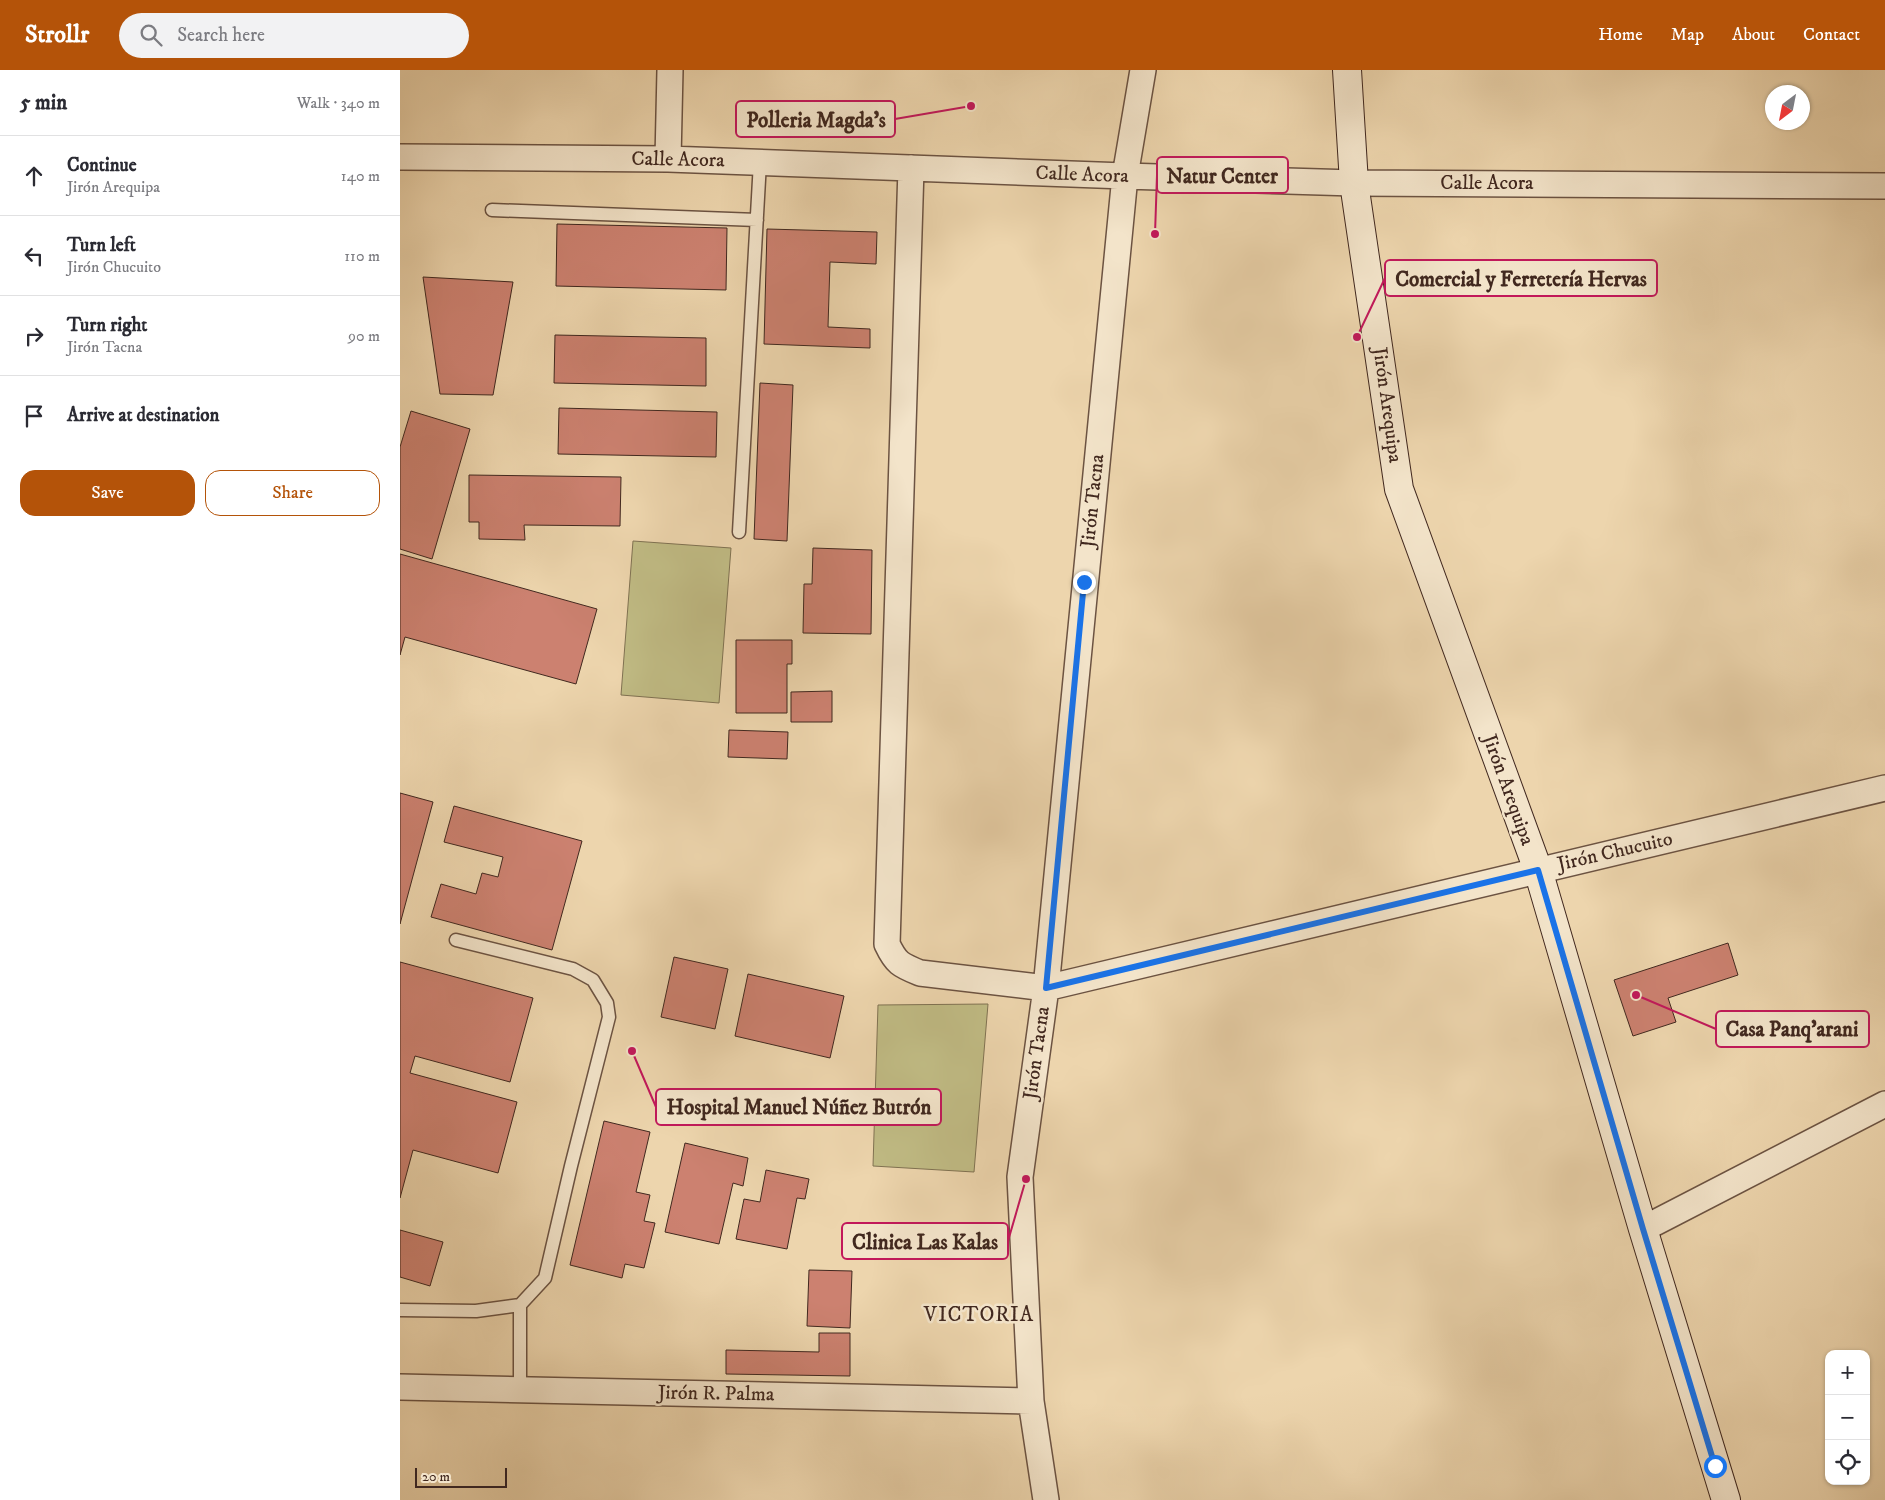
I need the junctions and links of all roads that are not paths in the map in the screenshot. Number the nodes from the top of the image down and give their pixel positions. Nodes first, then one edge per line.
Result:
1 (670, 70) edge
2 (1143, 70) edge
3 (1347, 70) edge
4 (400, 157) edge
5 (668, 159) junction
6 (760, 162) junction
7 (911, 168) junction
8 (1125, 176) junction
9 (1354, 183) junction
10 (1885, 186) edge
11 (492, 210) dead end
12 (757, 220) junction
13 (740, 532) dead end
14 (1885, 788) edge
15 (1538, 870) junction
16 (456, 940) dead end
17 (1046, 988) junction
18 (1885, 1104) edge
19 (1643, 1229) junction
20 (520, 1305) junction
21 (400, 1310) edge
22 (400, 1387) edge
23 (520, 1390) junction
24 (1031, 1401) junction
25 (1715, 1466) junction
26 (1046, 1500) edge
27 (1710, 1500) edge
28 (1726, 1500) edge

1 - 5 street
2 - 8 street, Jirón Tacna
3 - 9 street, Jirón Arequipa
4 - 5 street, Calle Acora
5 - 6 street, Calle Acora
6 - 7 street, Calle Acora
6 - 12 lane
7 - 8 street, Calle Acora
7 - 17 street, Jirón Chucuito
8 - 9 street, Calle Acora
8 - 17 street, Jirón Tacna
9 - 10 street, Calle Acora
9 - 15 street, Jirón Arequipa
11 - 12 lane
12 - 13 lane
14 - 15 street, Jirón Chucuito
15 - 17 street, Jirón Chucuito
15 - 19 street, Jirón Arequipa
16 - 20 lane
17 - 24 street, Jirón Tacna
18 - 19 street
19 - 25 street, Jirón Arequipa
20 - 21 lane
20 - 23 lane
22 - 23 street, Jirón R. Palma
23 - 24 street, Jirón R. Palma
24 - 26 street, Jirón Tacna
25 - 27 street
25 - 28 street, Jirón Arequipa

